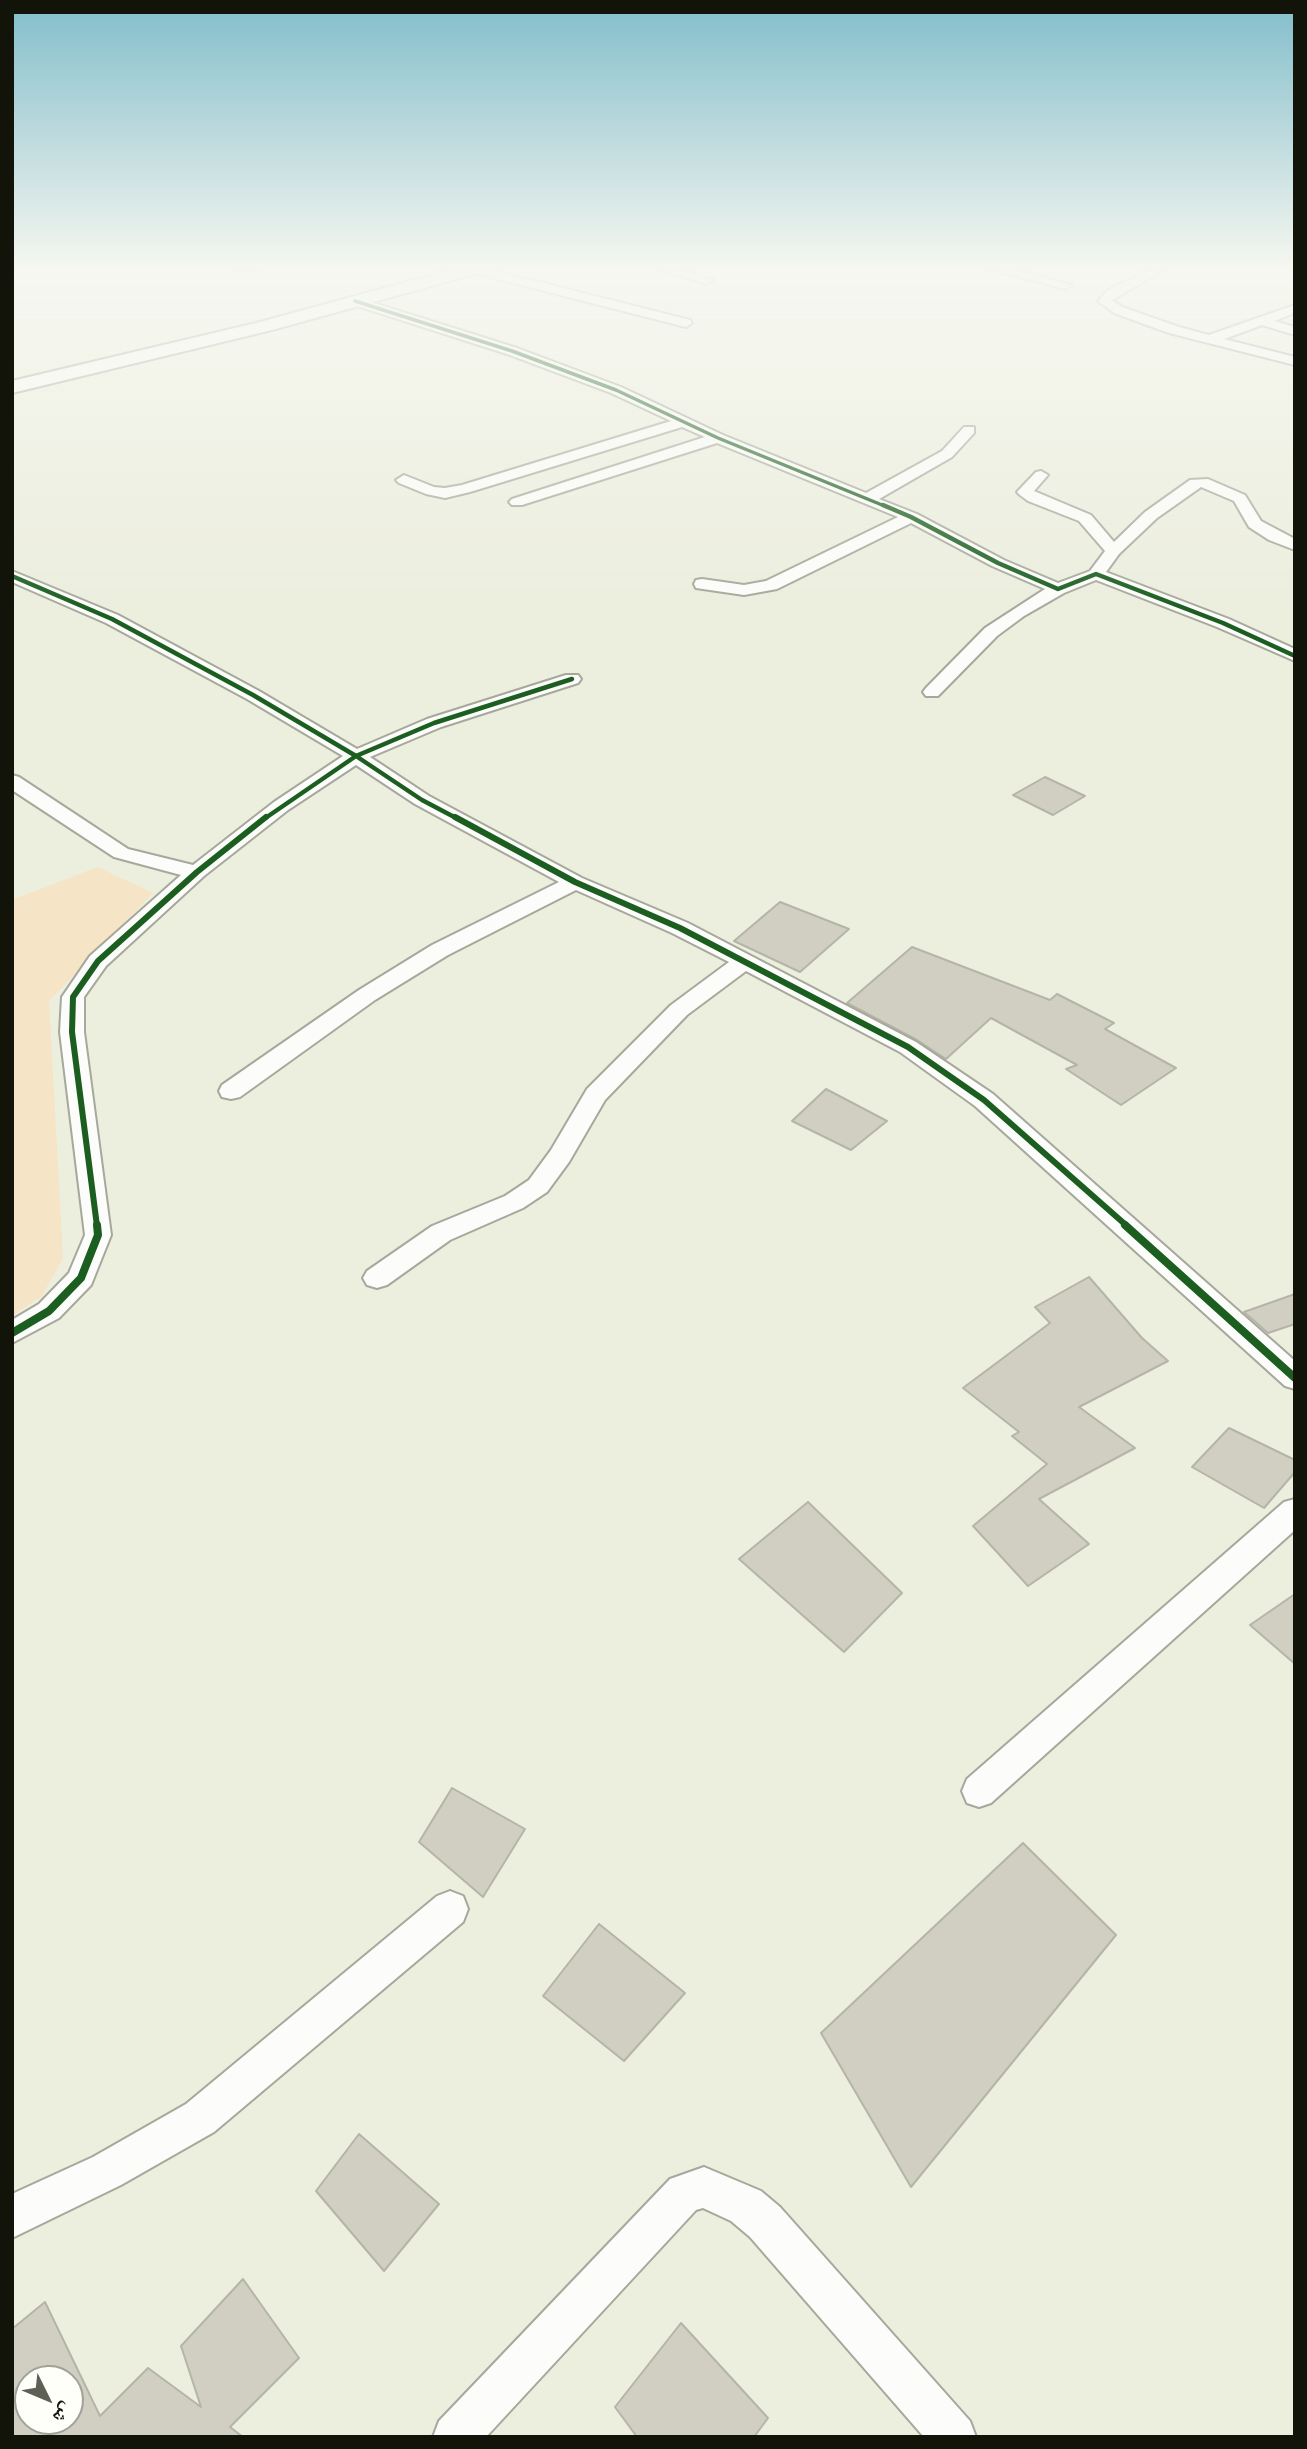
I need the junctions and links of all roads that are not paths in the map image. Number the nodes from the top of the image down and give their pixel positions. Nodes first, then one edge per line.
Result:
1 (36, 381) edge
2 (594, 381) edge
3 (12, 387) edge
4 (682, 422) junction
5 (969, 430) dead end
6 (718, 438) junction
7 (1041, 475) dead end
8 (404, 480) dead end
9 (869, 498) junction
10 (517, 502) dead end
11 (911, 517) junction
12 (1295, 545) edge
13 (1113, 551) junction
14 (1096, 574) junction
15 (12, 576) edge
16 (702, 584) dead end
17 (1058, 589) junction
18 (1295, 656) edge
19 (572, 679) dead end
20 (932, 692) dead end
21 (356, 756) junction
22 (12, 781) edge
23 (197, 872) junction
24 (575, 882) junction
25 (745, 961) junction
26 (231, 1091) dead end
27 (377, 1278) dead end
28 (12, 1333) edge
29 (1295, 1378) edge
30 (1295, 1511) edge
31 (979, 1790) dead end
32 (450, 1909) dead end
33 (12, 2218) edge
34 (455, 2437) edge
35 (954, 2437) edge

1 - 3 street
2 - 4 street
4 - 6 street
4 - 8 street
5 - 9 street
6 - 9 street
6 - 10 street
7 - 13 street
9 - 11 street
11 - 16 street
11 - 17 street
12 - 13 street
13 - 14 street
14 - 17 street
14 - 18 street
15 - 21 street
17 - 20 street
19 - 21 street
21 - 23 street
21 - 24 street
22 - 23 street
23 - 28 street
24 - 25 street
24 - 26 street
25 - 27 street
25 - 29 street
30 - 31 street
32 - 33 street
34 - 35 street

